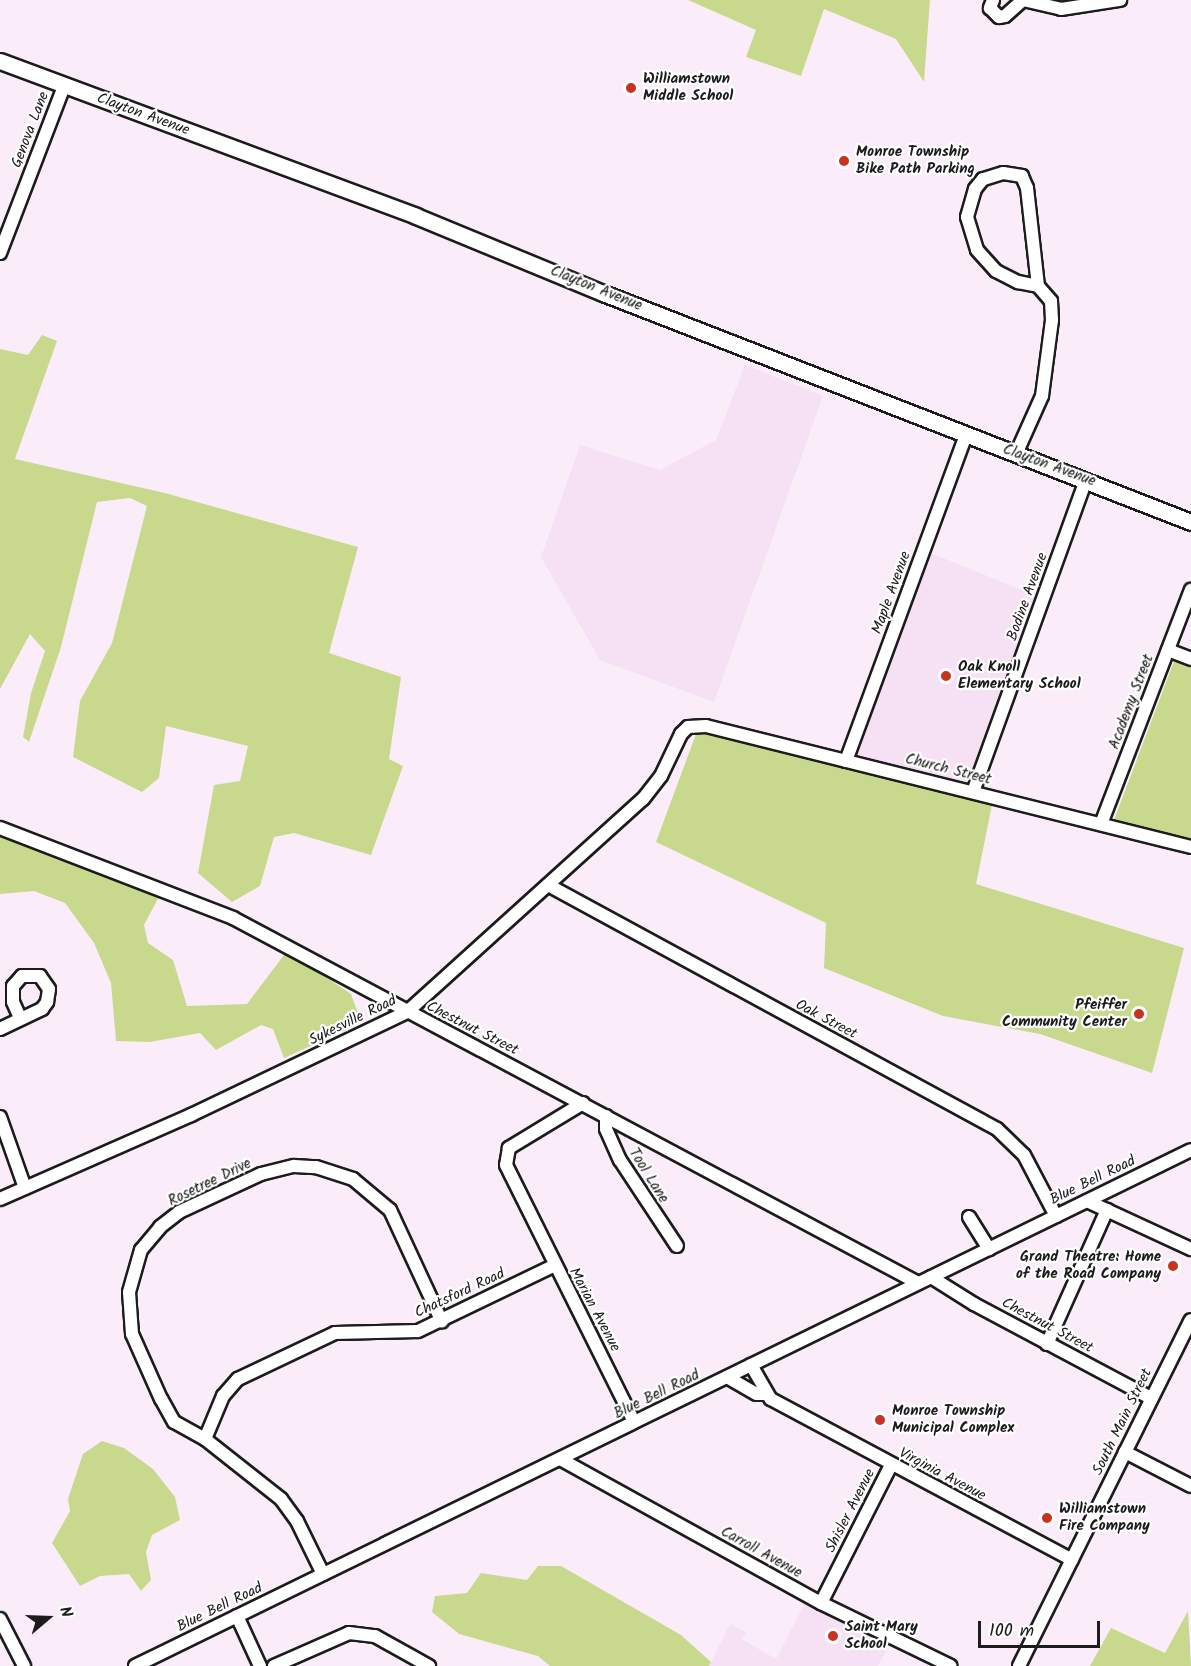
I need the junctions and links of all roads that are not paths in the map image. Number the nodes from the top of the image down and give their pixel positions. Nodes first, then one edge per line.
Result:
1 (1023, 0) edge
2 (1120, 0) edge
3 (992, 4) edge
4 (0, 61) edge
5 (64, 86) junction
6 (0, 253) edge
7 (1038, 286) junction
8 (966, 435) junction
9 (1016, 454) junction
10 (1086, 480) junction
11 (1191, 522) edge
12 (1191, 590) edge
13 (1168, 650) junction
14 (1191, 659) edge
15 (698, 725) joint
16 (846, 761) junction
17 (973, 792) junction
18 (1101, 824) junction
19 (0, 828) edge
20 (1191, 847) edge
21 (548, 885) junction
22 (407, 1012) junction
23 (20, 1017) dead end
24 (0, 1029) edge
25 (583, 1103) junction
26 (606, 1116) junction
27 (0, 1117) edge
28 (1191, 1150) edge
29 (25, 1188) junction
30 (0, 1199) edge
31 (1087, 1201) junction
32 (1107, 1210) junction
33 (969, 1216) dead end
34 (1056, 1216) junction
35 (677, 1246) dead end
36 (989, 1249) junction
37 (1191, 1249) edge
38 (554, 1266) junction
39 (931, 1277) junction
40 (918, 1283) junction
41 (1191, 1320) edge
42 (442, 1322) junction
43 (1047, 1344) junction
44 (752, 1365) junction
45 (727, 1377) junction
46 (765, 1394) junction
47 (1151, 1398) junction
48 (634, 1422) junction
49 (206, 1439) junction
50 (1125, 1452) junction
51 (560, 1459) junction
52 (891, 1465) junction
53 (1191, 1486) edge
54 (1072, 1560) junction
55 (323, 1574) junction
56 (821, 1603) junction
57 (237, 1616) junction
58 (0, 1619) edge
59 (21, 1663) edge
60 (135, 1666) edge
61 (260, 1666) edge
62 (274, 1666) edge
63 (429, 1666) edge
64 (951, 1666) edge
65 (1019, 1666) edge

1 - 2 street
1 - 3 street
4 - 5 main road, Clayton Avenue
5 - 6 street, Genova Lane
5 - 8 main road, Clayton Avenue
7 - 7 street
7 - 9 street
8 - 9 main road, Clayton Avenue
8 - 16 street, Maple Avenue
9 - 10 main road, Clayton Avenue
10 - 11 main road, Clayton Avenue
10 - 17 street, Bodine Avenue
12 - 13 street, Academy Street
13 - 14 street
13 - 18 street, Academy Street
15 - 16 street, Church Street
15 - 21 street, Sykesville Road
16 - 17 street, Church Street
17 - 18 street, Church Street
18 - 20 street, Church Street
19 - 22 street, Chestnut Street
21 - 22 street, Sykesville Road
21 - 34 street, Oak Street
22 - 25 street, Chestnut Street
22 - 29 street, Sykesville Road
23 - 24 street
25 - 26 street, Chestnut Street
25 - 38 street, Marian Avenue
26 - 35 street, Tool Lane
26 - 40 street, Chestnut Street
27 - 29 street
28 - 31 street, Blue Bell Road
29 - 30 street, Sykesville Road
31 - 32 street
31 - 34 street, Blue Bell Road
32 - 37 street
32 - 43 street
33 - 36 street
34 - 36 street, Blue Bell Road
36 - 39 street, Blue Bell Road
38 - 42 street, Chatsford Road
38 - 48 street, Marian Avenue
39 - 40 street, Blue Bell Road
39 - 43 street, Chestnut Street
40 - 44 street, Blue Bell Road
41 - 47 street, South Main Street
42 - 49 street, Chatsford Road
42 - 49 street, Rosetree Drive
43 - 47 street, Chestnut Street
44 - 45 street, Blue Bell Road
44 - 46 street
45 - 46 street, Virginia Avenue
45 - 48 street, Blue Bell Road
46 - 52 street, Virginia Avenue
47 - 50 street, South Main Street
48 - 51 street, Blue Bell Road
49 - 55 street, Rosetree Drive
50 - 53 street
50 - 54 street, South Main Street
51 - 55 street, Blue Bell Road
51 - 56 street, Carroll Avenue
52 - 54 street, Virginia Avenue
52 - 56 street, Shisler Avenue
54 - 65 street, South Main Street
55 - 57 street, Blue Bell Road
56 - 64 street, Carroll Avenue
57 - 60 street, Blue Bell Road
57 - 61 street
58 - 59 street
62 - 63 street

